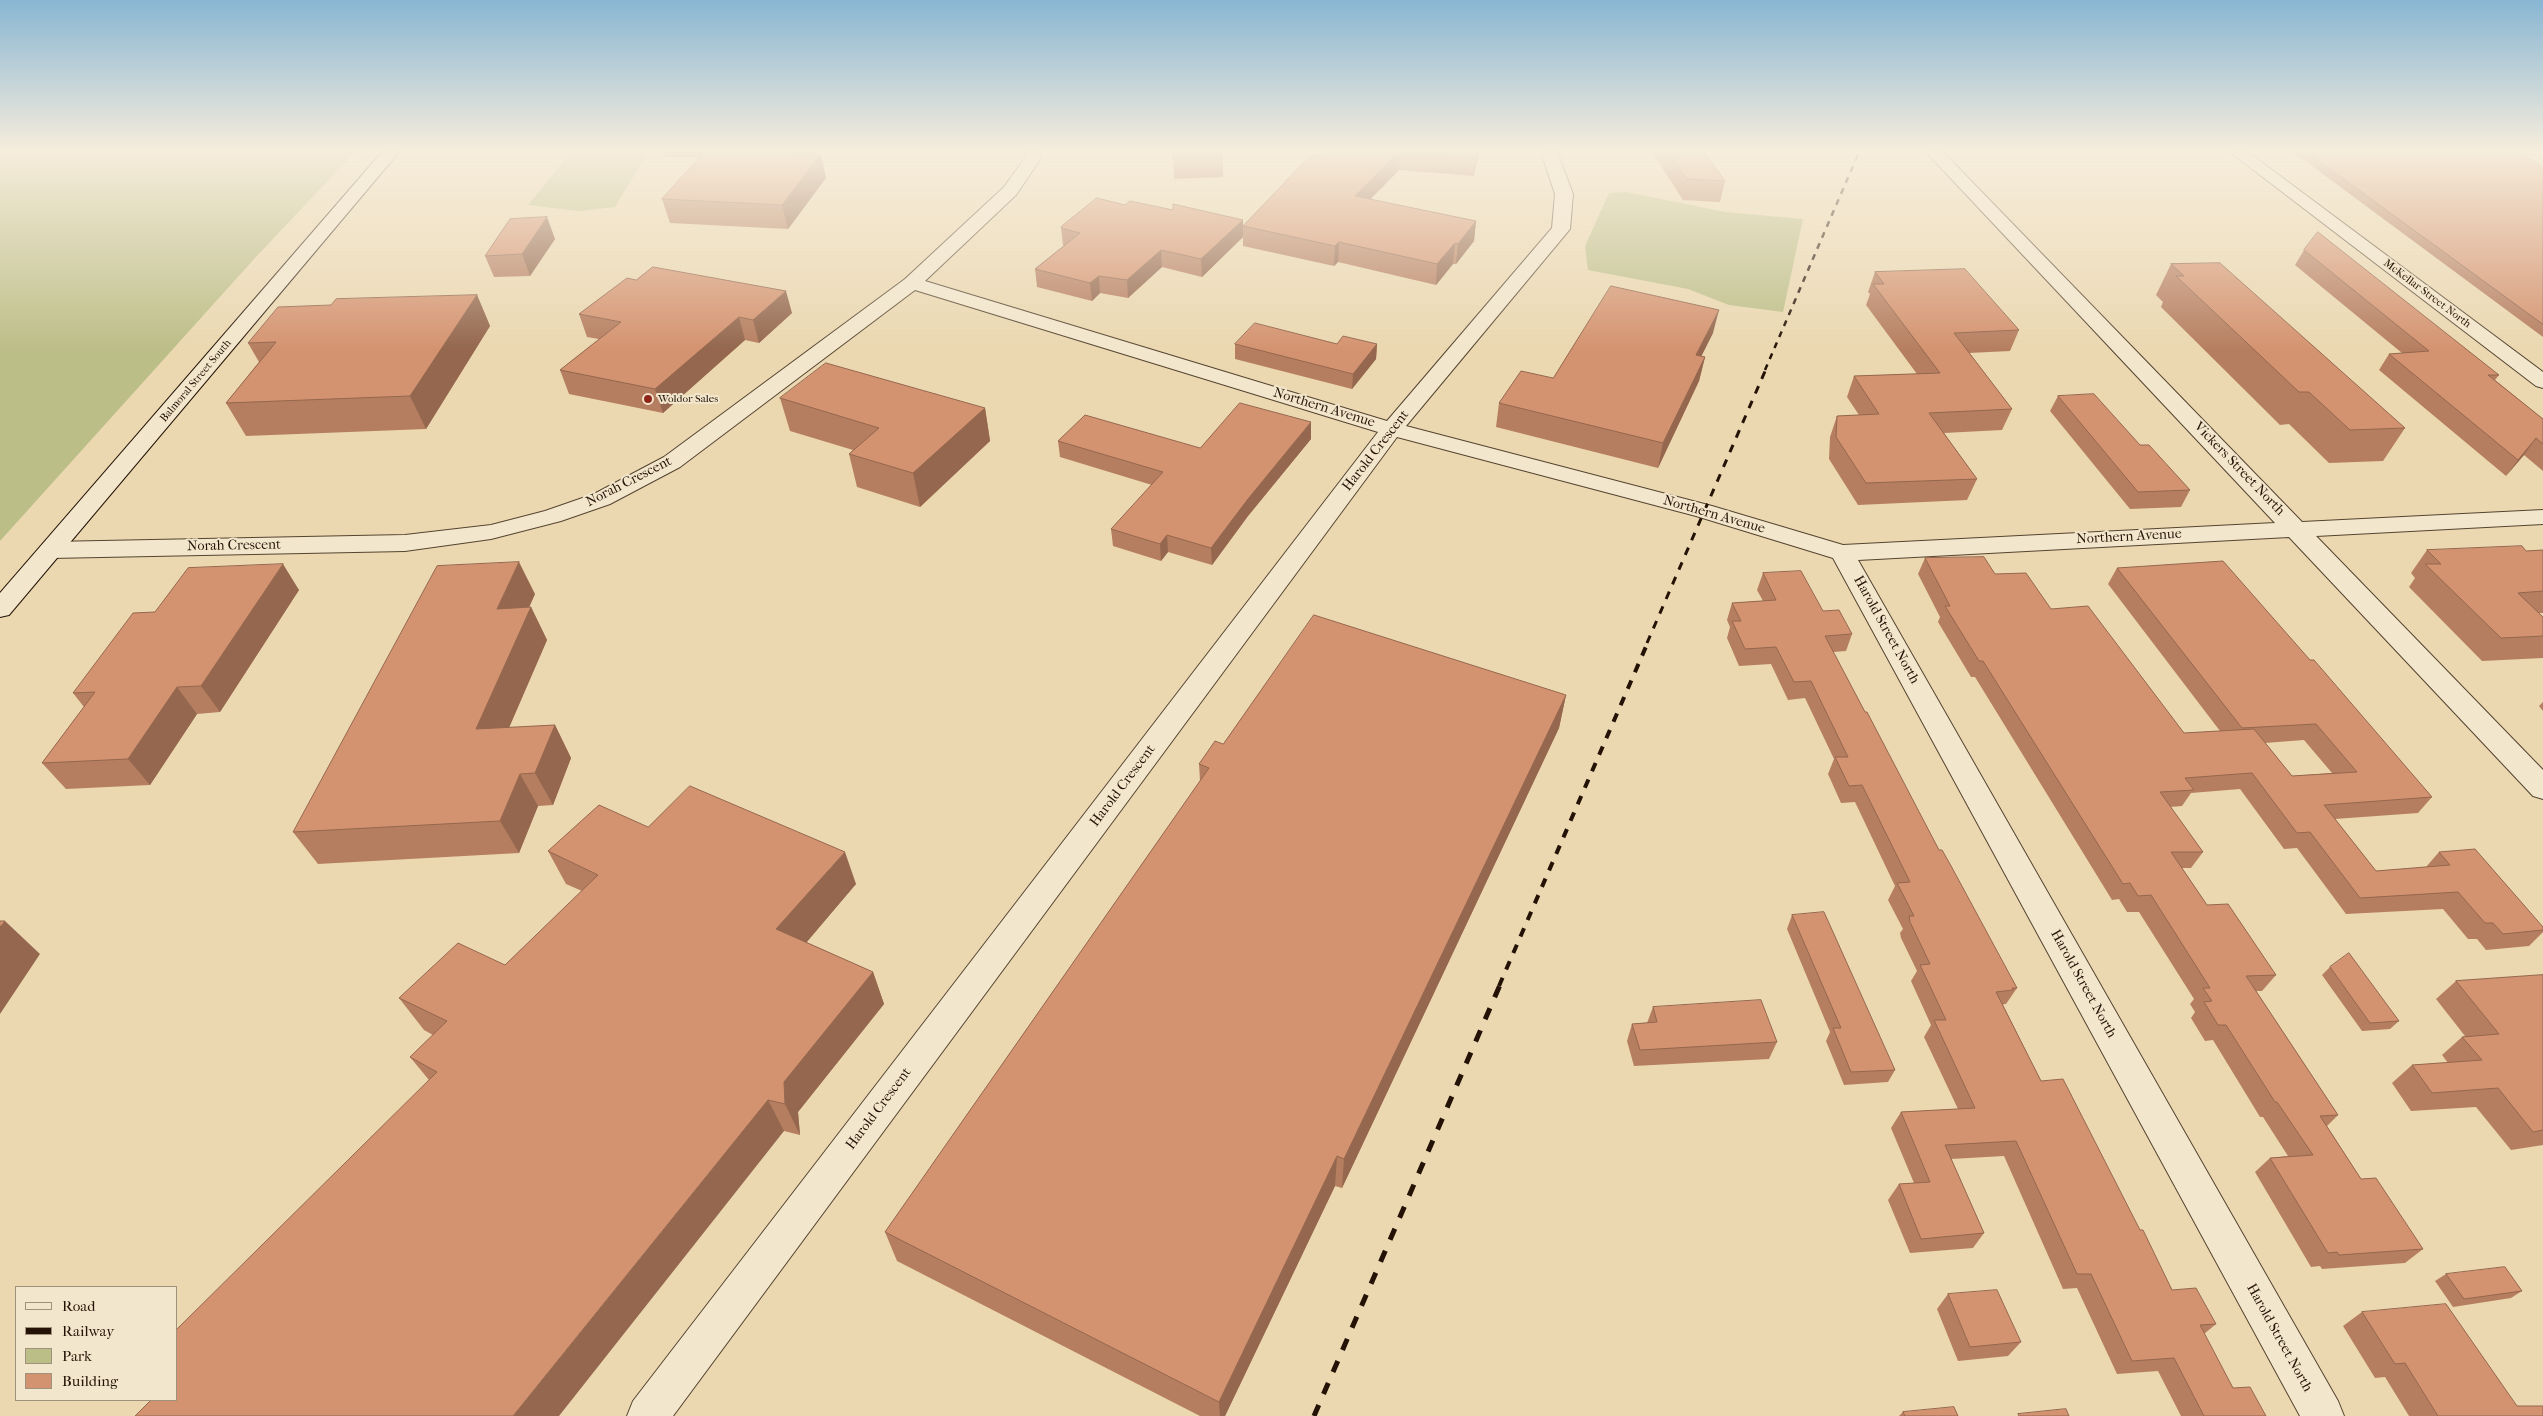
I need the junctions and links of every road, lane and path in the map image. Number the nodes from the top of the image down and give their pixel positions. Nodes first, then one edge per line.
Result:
1 (335, 218) edge
2 (981, 218) edge
3 (1562, 218) edge
4 (1998, 218) edge
5 (2326, 218) edge
6 (912, 283) junction
7 (2543, 382) edge
8 (1392, 429) junction
9 (2543, 517) edge
10 (2296, 528) junction
11 (51, 550) junction
12 (1842, 552) junction
13 (0, 609) edge
14 (2543, 788) edge
15 (648, 1416) edge
16 (2323, 1416) edge

1 - 11 street, Balmoral Street South
2 - 6 street, Norah Crescent
3 - 8 street, Harold Crescent
4 - 10 street, Vickers Street North
5 - 7 street, McKellar Street North
6 - 8 street, Northern Avenue
6 - 11 street, Norah Crescent
8 - 12 street, Northern Avenue
8 - 15 street, Harold Crescent
9 - 10 street, Northern Avenue
10 - 12 street, Northern Avenue
10 - 14 street, Vickers Street North
11 - 13 street, Balmoral Street South
12 - 16 street, Harold Street North

